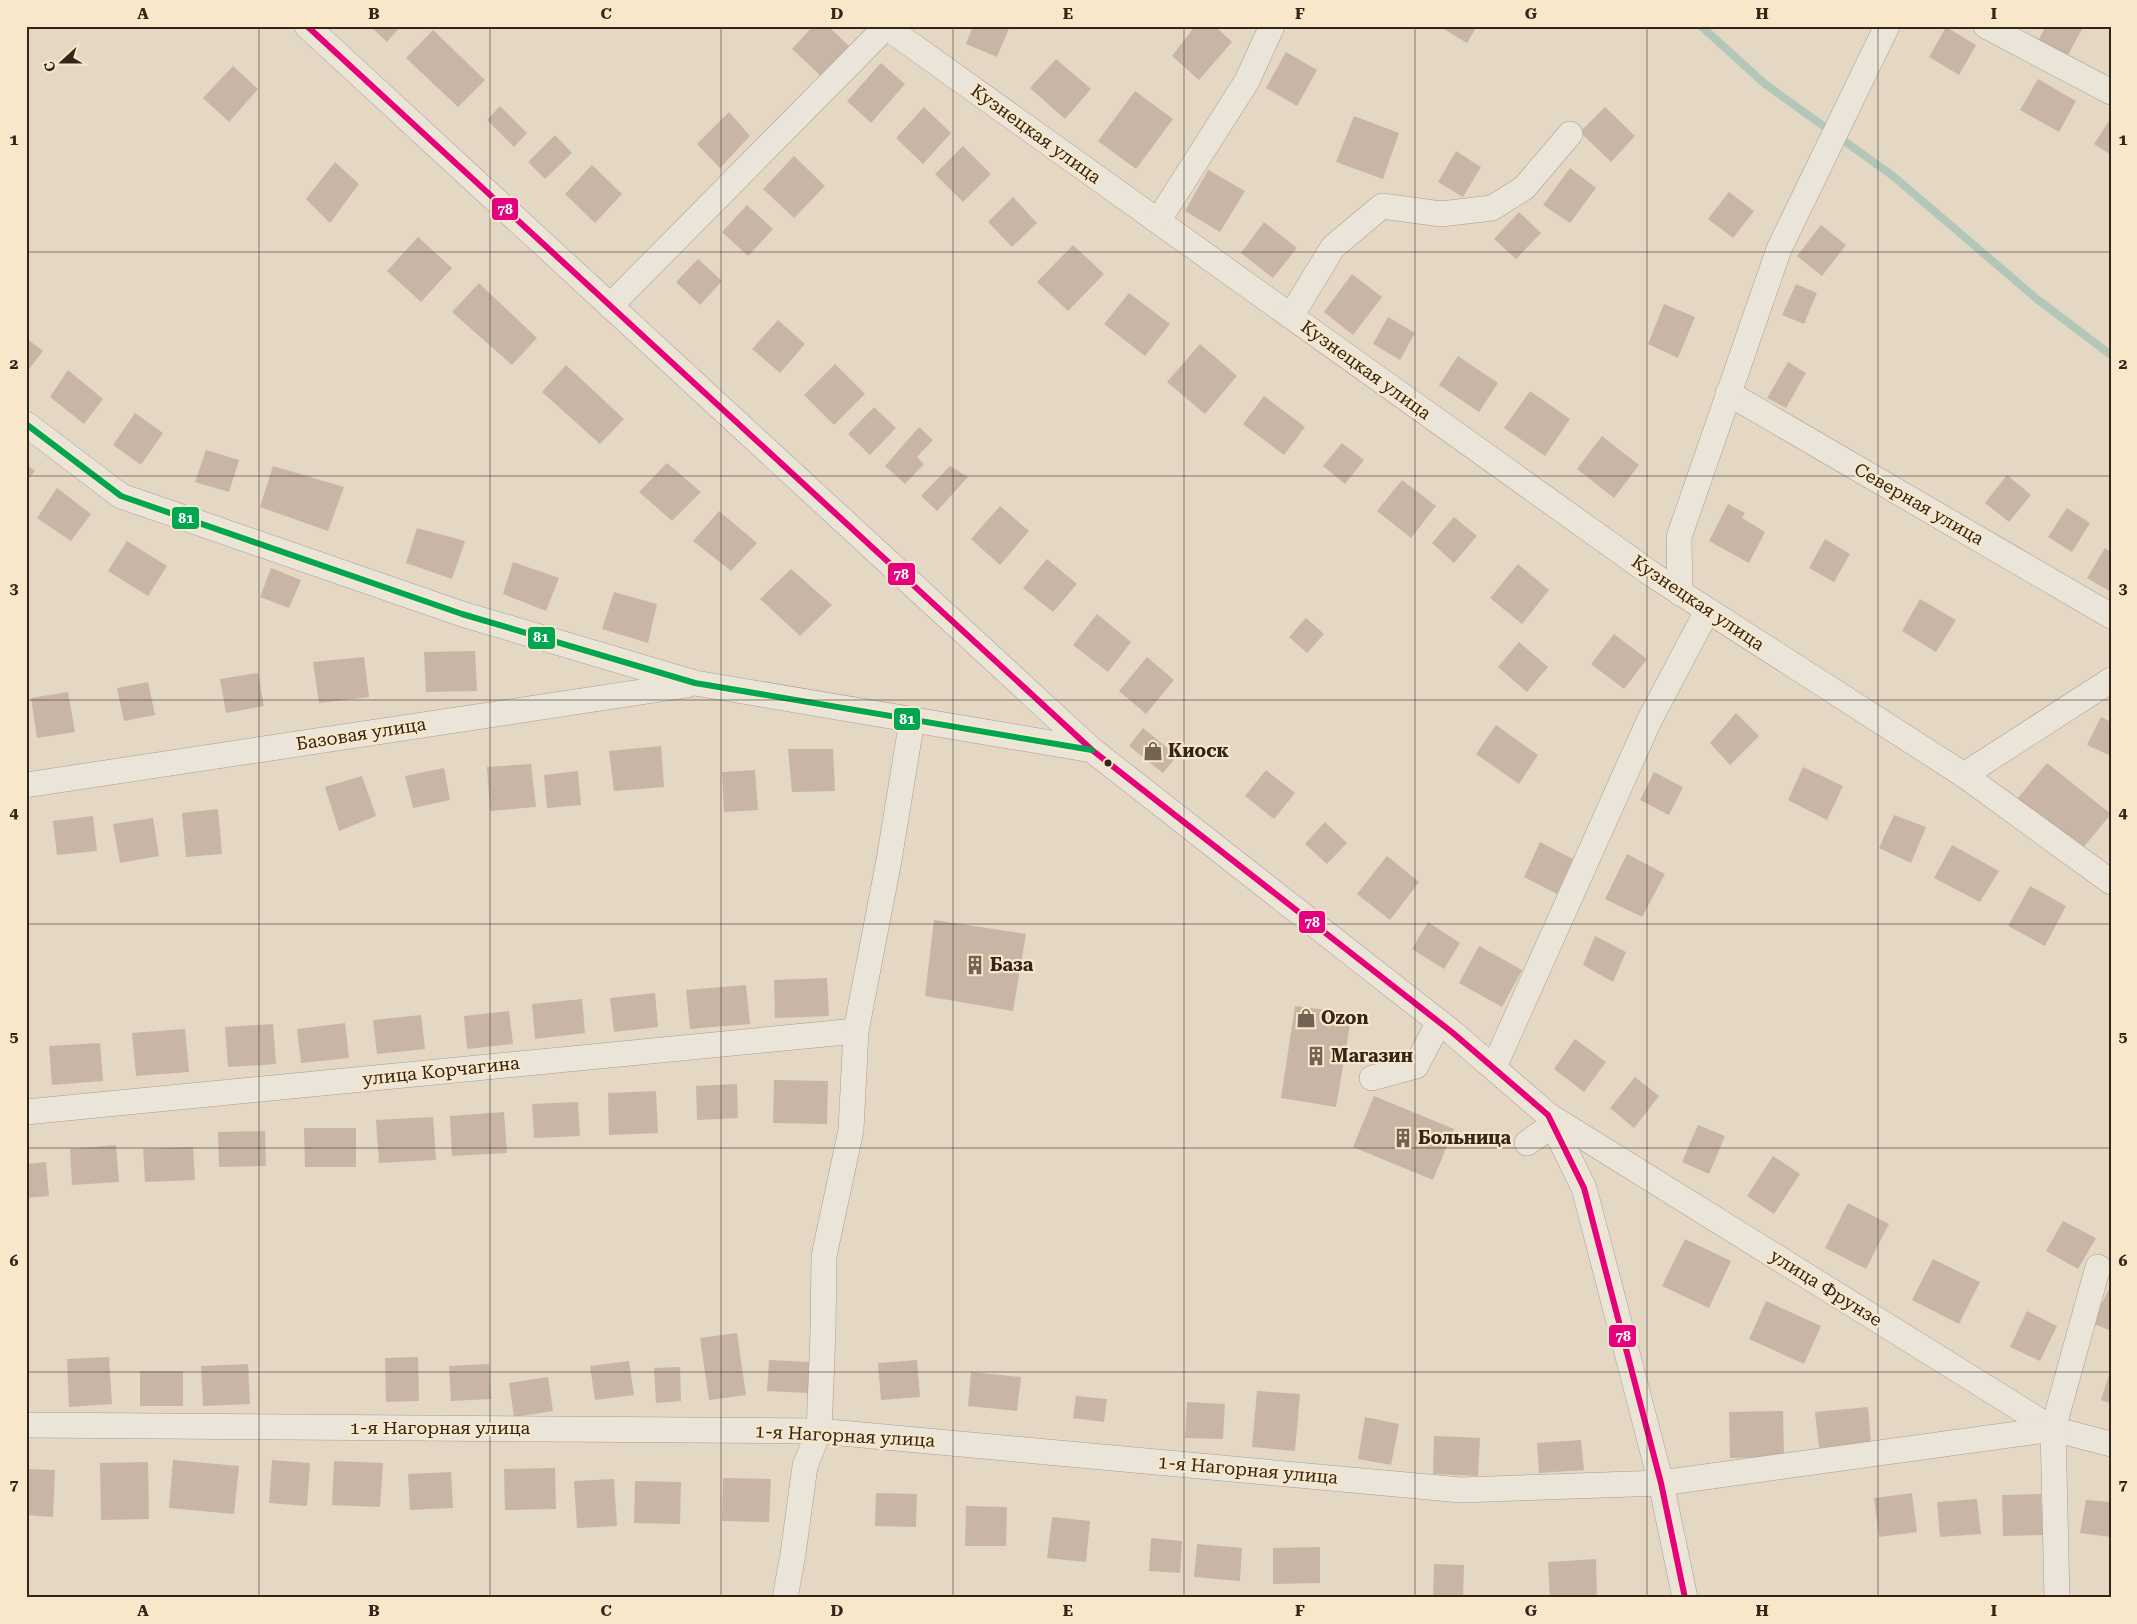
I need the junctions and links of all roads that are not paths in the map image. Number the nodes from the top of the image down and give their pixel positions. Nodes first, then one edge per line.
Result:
1 (307, 26) edge
2 (886, 26) edge
3 (1272, 26) edge
4 (1887, 26) edge
5 (1986, 26) edge
6 (918, 36) edge
7 (2111, 92) edge
8 (1570, 134) dead end
9 (1158, 221) junction
10 (610, 306) junction
11 (1290, 316) junction
12 (1728, 393) junction
13 (26, 424) edge
14 (1680, 593) junction
15 (1707, 611) junction
16 (2111, 616) edge
17 (2111, 680) edge
18 (695, 684) junction
19 (912, 720) junction
20 (1092, 750) junction
21 (1964, 775) junction
22 (26, 785) edge
23 (2111, 882) edge
24 (1439, 1022) junction
25 (856, 1031) junction
26 (1494, 1067) junction
27 (1372, 1078) dead end
28 (26, 1112) edge
29 (1550, 1120) junction
30 (1527, 1143) dead end
31 (2098, 1266) dead end
32 (26, 1425) edge
33 (2053, 1429) junction
34 (819, 1431) junction
35 (2111, 1444) edge
36 (1661, 1483) junction
37 (785, 1598) edge
38 (1685, 1598) edge
39 (2057, 1598) edge

1 - 10 street, улица Фрунзе
2 - 6 street, Кузнецкая улица
2 - 10 street
3 - 9 street
4 - 12 street
5 - 7 street
6 - 9 street, Кузнецкая улица
8 - 11 street, Кузнецкая улица
9 - 11 street, Кузнецкая улица
10 - 20 street, улица Фрунзе
11 - 14 street, Кузнецкая улица
12 - 14 street
12 - 16 street, Северная улица
13 - 18 street
14 - 15 street, Кузнецкая улица
15 - 21 street, Кузнецкая улица
15 - 26 street
17 - 21 street
18 - 19 street
18 - 22 street, Базовая улица
19 - 20 street
19 - 25 street
20 - 24 street, улица Фрунзе
21 - 23 street, Кузнецкая улица
24 - 26 street, улица Фрунзе
24 - 27 street
25 - 28 street, улица Корчагина
25 - 34 street
26 - 29 street, улица Фрунзе
29 - 30 street
29 - 33 street, улица Фрунзе
29 - 36 street, улица Фрунзе
31 - 33 street
32 - 34 street, 1-я Нагорная улица
33 - 35 street, улица Фрунзе
33 - 36 street, 1-я Нагорная улица
33 - 39 street
34 - 36 street, 1-я Нагорная улица
34 - 37 street
36 - 38 street, улица Фрунзе

